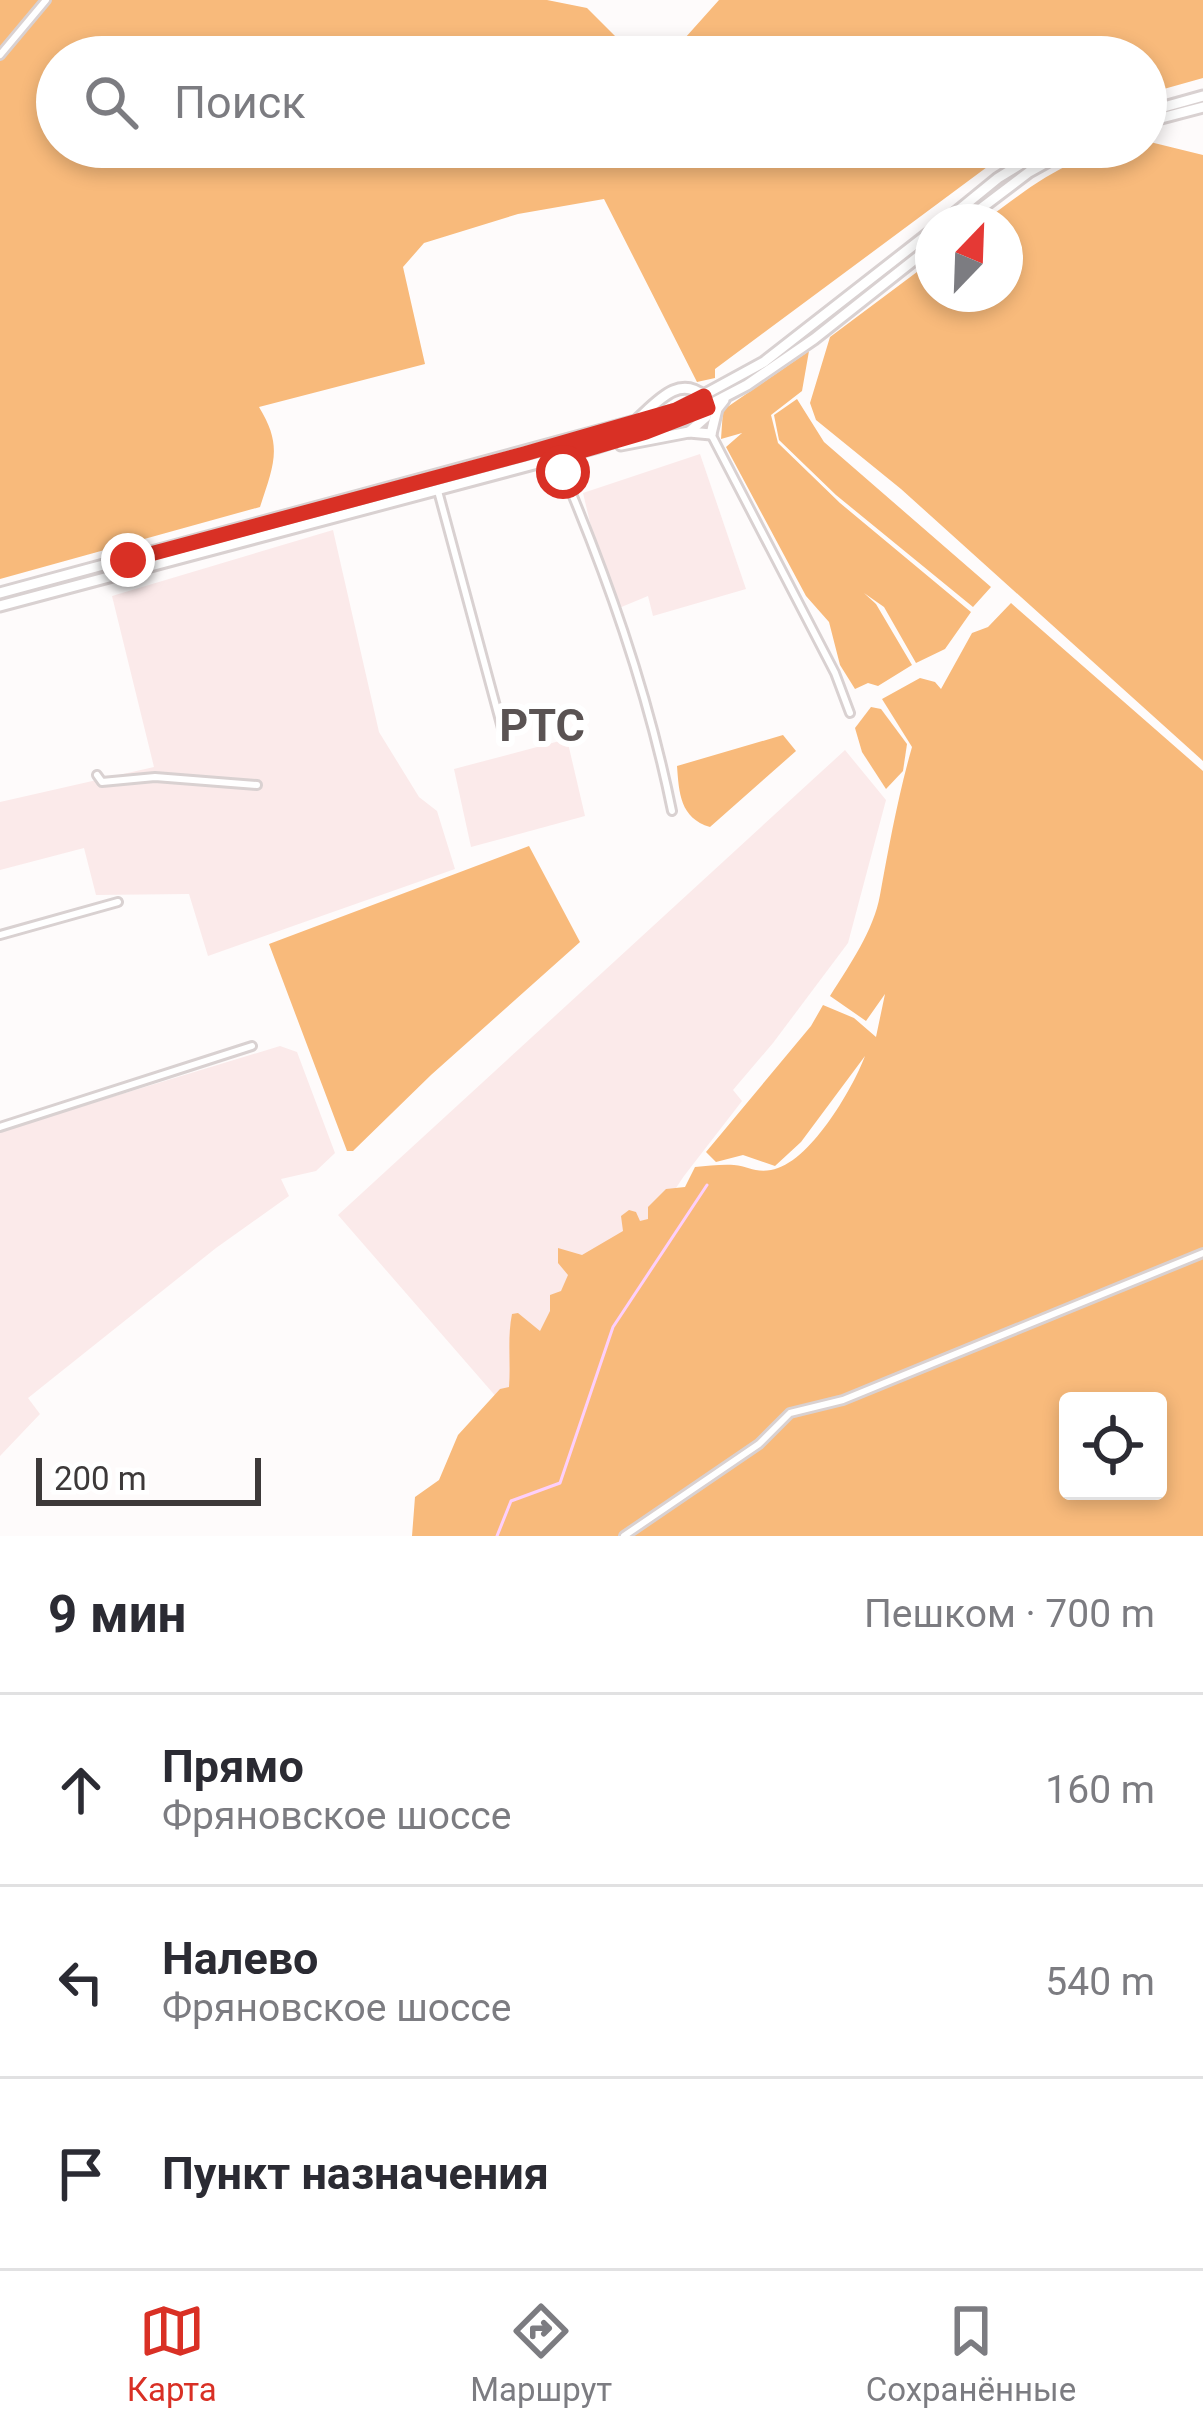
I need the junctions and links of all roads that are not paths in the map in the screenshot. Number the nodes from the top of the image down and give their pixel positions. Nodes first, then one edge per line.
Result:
1 (46, 0) edge
2 (0, 55) edge
3 (1203, 96) edge
4 (1167, 106) edge
5 (1203, 107) edge
6 (1167, 116) edge
7 (1014, 168) edge
8 (1036, 168) edge
9 (966, 204) edge
10 (987, 204) edge
11 (915, 244) edge
12 (915, 259) edge
13 (730, 395) junction
14 (706, 402) junction
15 (634, 422) junction
16 (689, 432) junction
17 (711, 434) junction
18 (598, 447) junction
19 (557, 458) junction
20 (439, 491) junction
21 (0, 593) edge
22 (0, 606) edge
23 (850, 713) dead end
24 (502, 732) dead end
25 (98, 775) dead end
26 (257, 785) dead end
27 (672, 811) dead end
28 (118, 902) dead end
29 (0, 935) edge
30 (251, 1046) dead end
31 (0, 1127) edge
32 (1203, 1252) edge
33 (624, 1536) edge

1 - 2 street
3 - 4 main road
5 - 6 main road
7 - 9 main road
8 - 10 main road
11 - 14 main road
12 - 13 main road
13 - 14 main road
13 - 17 main road
14 - 15 main road
14 - 15 main road
14 - 16 main road
14 - 17 main road
14 - 18 main road
15 - 21 main road
16 - 17 main road
16 - 18 main road
17 - 23 street
18 - 19 main road
19 - 20 main road
19 - 27 street
20 - 22 main road
20 - 24 street
25 - 26 street
28 - 29 street
30 - 31 street
32 - 33 street

